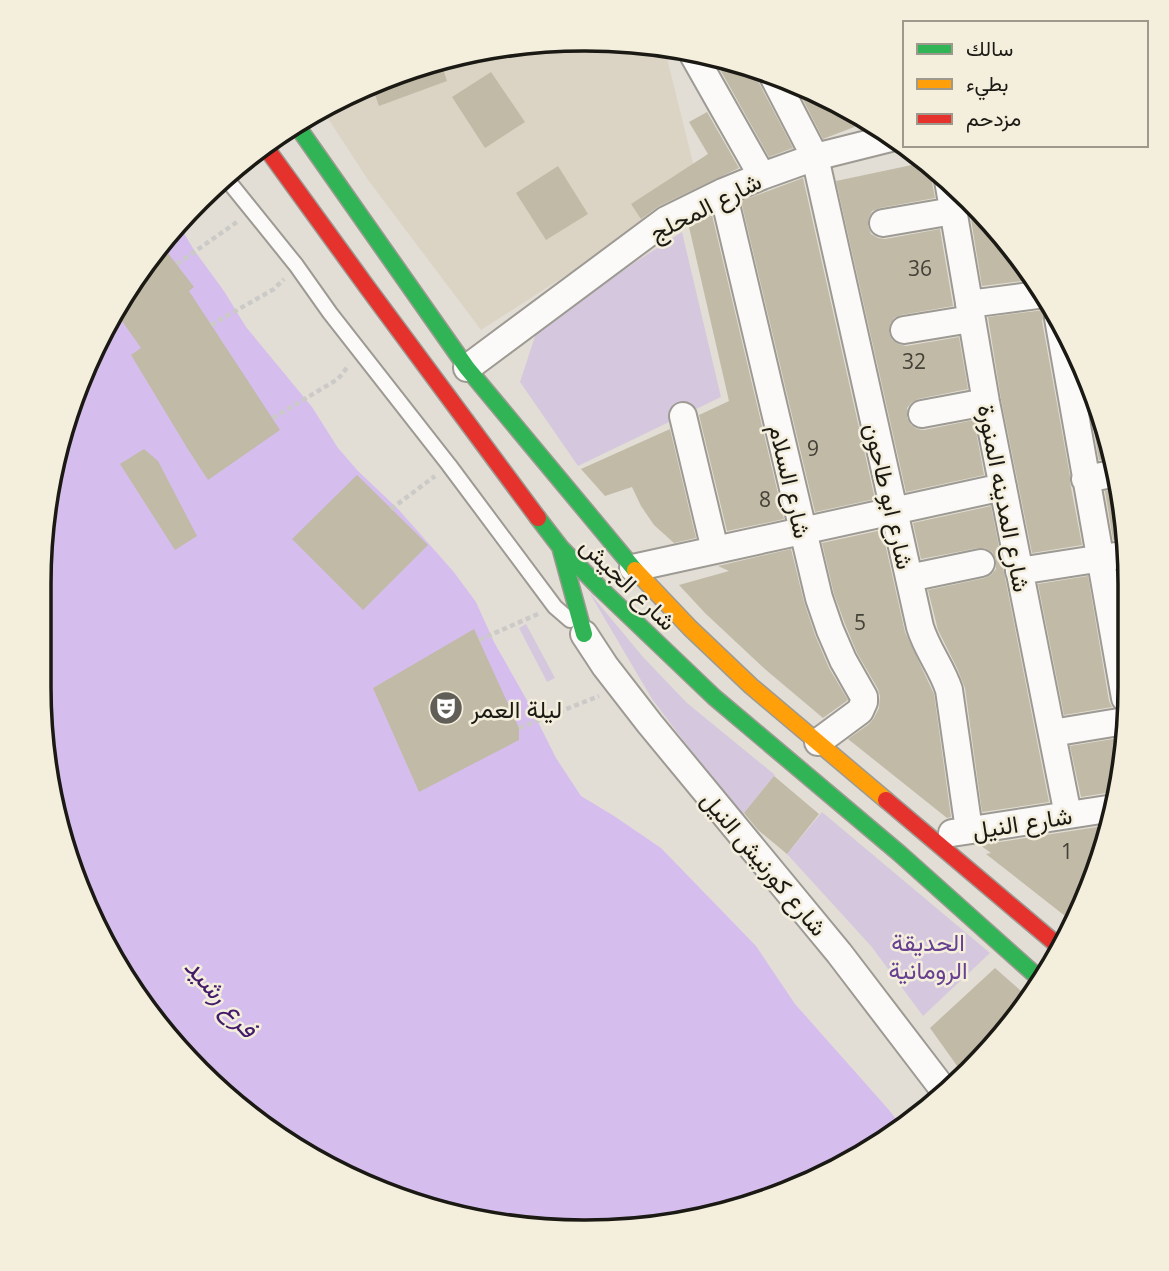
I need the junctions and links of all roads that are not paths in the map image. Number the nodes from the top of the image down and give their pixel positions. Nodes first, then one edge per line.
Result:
1 (698, 63) edge
2 (779, 87) edge
3 (302, 132) edge
4 (876, 138) edge
5 (270, 154) edge
6 (815, 157) junction
7 (762, 176) junction
8 (231, 185) edge
9 (723, 192) junction
10 (951, 197) edge
11 (953, 211) junction
12 (883, 223) dead end
13 (1034, 297) edge
14 (970, 312) junction
15 (904, 330) dead end
16 (467, 368) junction
17 (1076, 375) edge
18 (986, 401) junction
19 (1084, 402) edge
20 (922, 414) dead end
21 (682, 416) dead end
22 (1107, 475) edge
23 (1085, 478) junction
24 (1003, 487) junction
25 (894, 511) junction
26 (803, 531) junction
27 (561, 548) junction
28 (715, 550) junction
29 (1110, 557) edge
30 (981, 564) dead end
31 (633, 568) junction
32 (1019, 570) junction
33 (909, 578) junction
34 (584, 634) junction
35 (1118, 636) edge
36 (1117, 723) edge
37 (1052, 733) junction
38 (818, 742) junction
39 (1104, 810) edge
40 (1068, 815) junction
41 (970, 830) junction
42 (930, 837) junction
43 (1053, 941) edge
44 (1034, 974) edge
45 (940, 1085) edge

1 - 7 street
2 - 6 street, شارع ابو طاحون
3 - 16 main road, شارع الجيش
4 - 6 street, شارع المحلج
5 - 27 main road, شارع الجيش
6 - 7 street, شارع المحلج
6 - 25 street, شارع ابو طاحون
7 - 9 street, شارع المحلج
8 - 34 lane
9 - 16 street, شارع المحلج
9 - 26 street, شارع السلام
10 - 11 street, شارع المدينه المنورة
11 - 12 street
11 - 14 street, شارع المدينه المنورة
13 - 14 street
14 - 15 street
14 - 18 street, شارع المدينه المنورة
16 - 31 main road, شارع الجيش
17 - 19 street
18 - 20 street
18 - 24 street, شارع المدينه المنورة
19 - 23 street
21 - 28 street
22 - 23 street
23 - 29 street
24 - 25 street
24 - 32 street, شارع المدينه المنورة
25 - 26 street
25 - 33 street, شارع ابو طاحون
26 - 28 street
26 - 38 street, شارع السلام
27 - 34 main road
27 - 44 main road, شارع الجيش
28 - 31 street
29 - 32 street
29 - 35 street
30 - 33 street
31 - 38 main road, شارع الجيش
32 - 37 street, شارع المدينه المنورة
33 - 41 street, شارع ابو طاحون
34 - 45 street, شارع كورنيش النيل
36 - 37 street
37 - 40 street, شارع المدينه المنورة
38 - 42 main road, شارع الجيش
39 - 40 street, شارع النيل
40 - 41 street, شارع النيل
41 - 42 street, شارع النيل
42 - 43 main road, شارع الجيش

